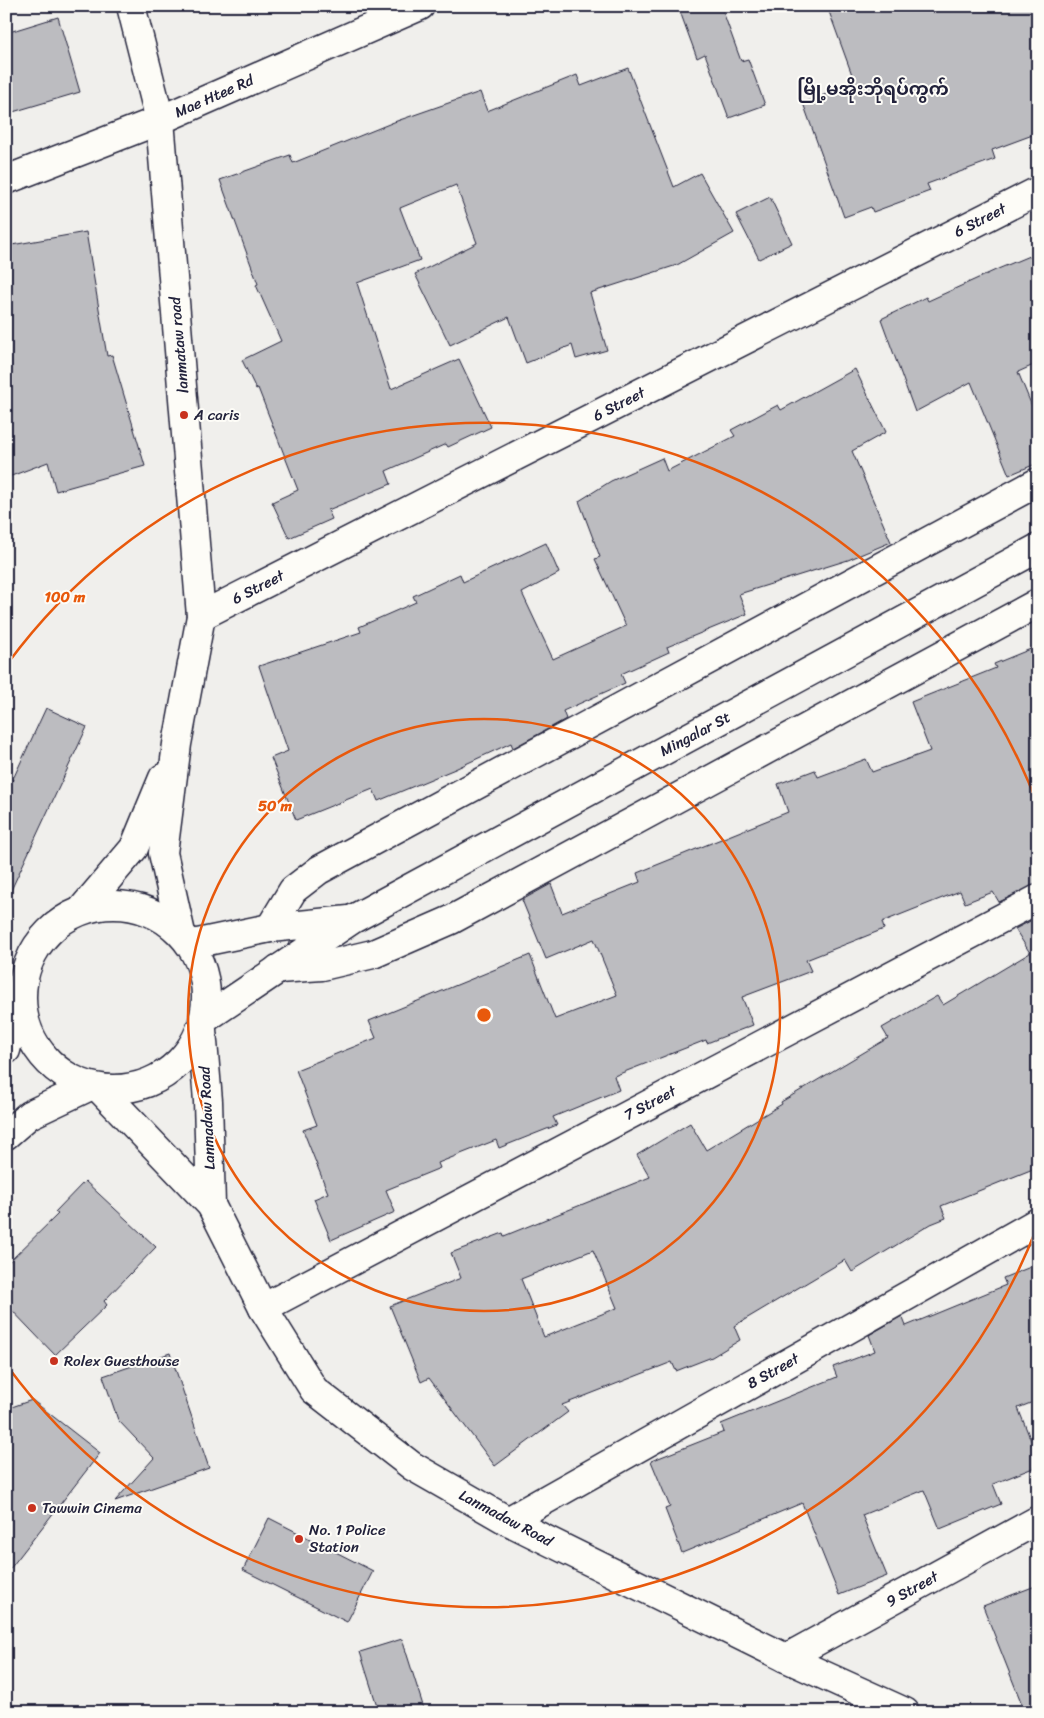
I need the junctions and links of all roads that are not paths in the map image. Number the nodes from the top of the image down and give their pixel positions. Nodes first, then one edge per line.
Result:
1 (131, 6) edge
2 (420, 6) edge
3 (160, 120) junction
4 (6, 180) edge
5 (1038, 191) edge
6 (1038, 482) edge
7 (1038, 548) edge
8 (1038, 603) edge
9 (201, 616) junction
10 (177, 744) junction
11 (1038, 899) edge
12 (84, 907) junction
13 (353, 919) junction
14 (270, 928) junction
15 (186, 936) junction
16 (278, 969) junction
17 (20, 995) junction
18 (204, 1024) junction
19 (6, 1050) edge
20 (94, 1088) junction
21 (6, 1135) edge
22 (211, 1205) junction
23 (1038, 1222) edge
24 (263, 1308) junction
25 (1038, 1520) edge
26 (508, 1521) junction
27 (786, 1658) junction
28 (905, 1712) edge

1 - 3 street, lanmataw road
2 - 3 street, Mae Htee Rd
3 - 4 street, Mae Htee Rd
3 - 9 street, lanmataw road
5 - 9 street, 6 Street
6 - 14 street
7 - 13 street, Mingalar St
8 - 16 street
9 - 10 street, lanmataw road
10 - 12 street
10 - 15 street, Lanmadaw Road
11 - 24 street, 7 Street
12 - 15 street
12 - 17 street
13 - 14 street
13 - 16 street, Mingalar St
14 - 15 street
15 - 18 street, Lanmadaw Road
16 - 18 street, Mingalar St
17 - 19 street
17 - 20 street, Lanmadaw Road
18 - 20 street
18 - 22 street, Lanmadaw Road
20 - 21 street
20 - 22 street, Lanmadaw Road
22 - 24 street, Lanmadaw Road
23 - 26 street, 8 Street
24 - 26 street, Lanmadaw Road
25 - 27 street, 9 Street
26 - 27 street, Lanmadaw Road
27 - 28 street, Lanmadaw Road

